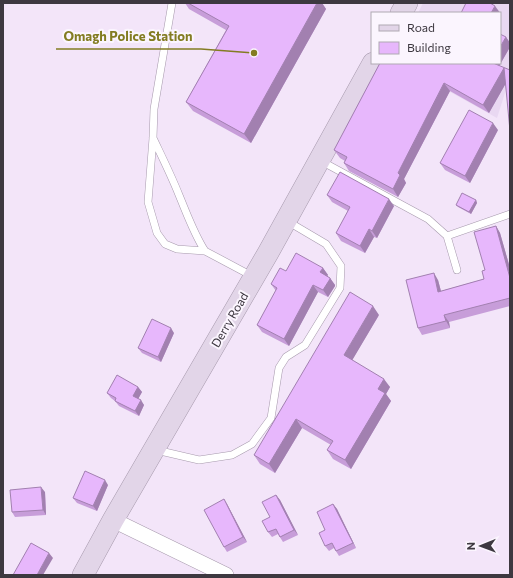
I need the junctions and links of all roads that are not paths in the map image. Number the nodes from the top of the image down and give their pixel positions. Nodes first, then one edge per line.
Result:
1 (172, 3) edge
2 (407, 3) edge
3 (402, 12) edge
4 (373, 64) edge
5 (153, 138) junction
6 (162, 157) junction
7 (320, 160) junction
8 (151, 165) junction
9 (510, 214) edge
10 (286, 220) junction
11 (446, 236) junction
12 (205, 251) junction
13 (457, 270) dead end
14 (254, 277) junction
15 (154, 450) junction
16 (113, 520) junction
17 (83, 575) edge
18 (226, 575) edge

1 - 5 lane
2 - 3 main road
4 - 7 main road, Derry Road
5 - 6 lane
5 - 8 lane
6 - 8 lane
6 - 12 lane
7 - 10 main road, Derry Road
7 - 11 lane
8 - 12 lane
9 - 11 lane
10 - 14 main road, Derry Road
10 - 15 lane
11 - 13 lane
12 - 14 lane
14 - 15 main road, Derry Road
15 - 16 main road, Derry Road
16 - 17 main road, Derry Road
16 - 18 street

